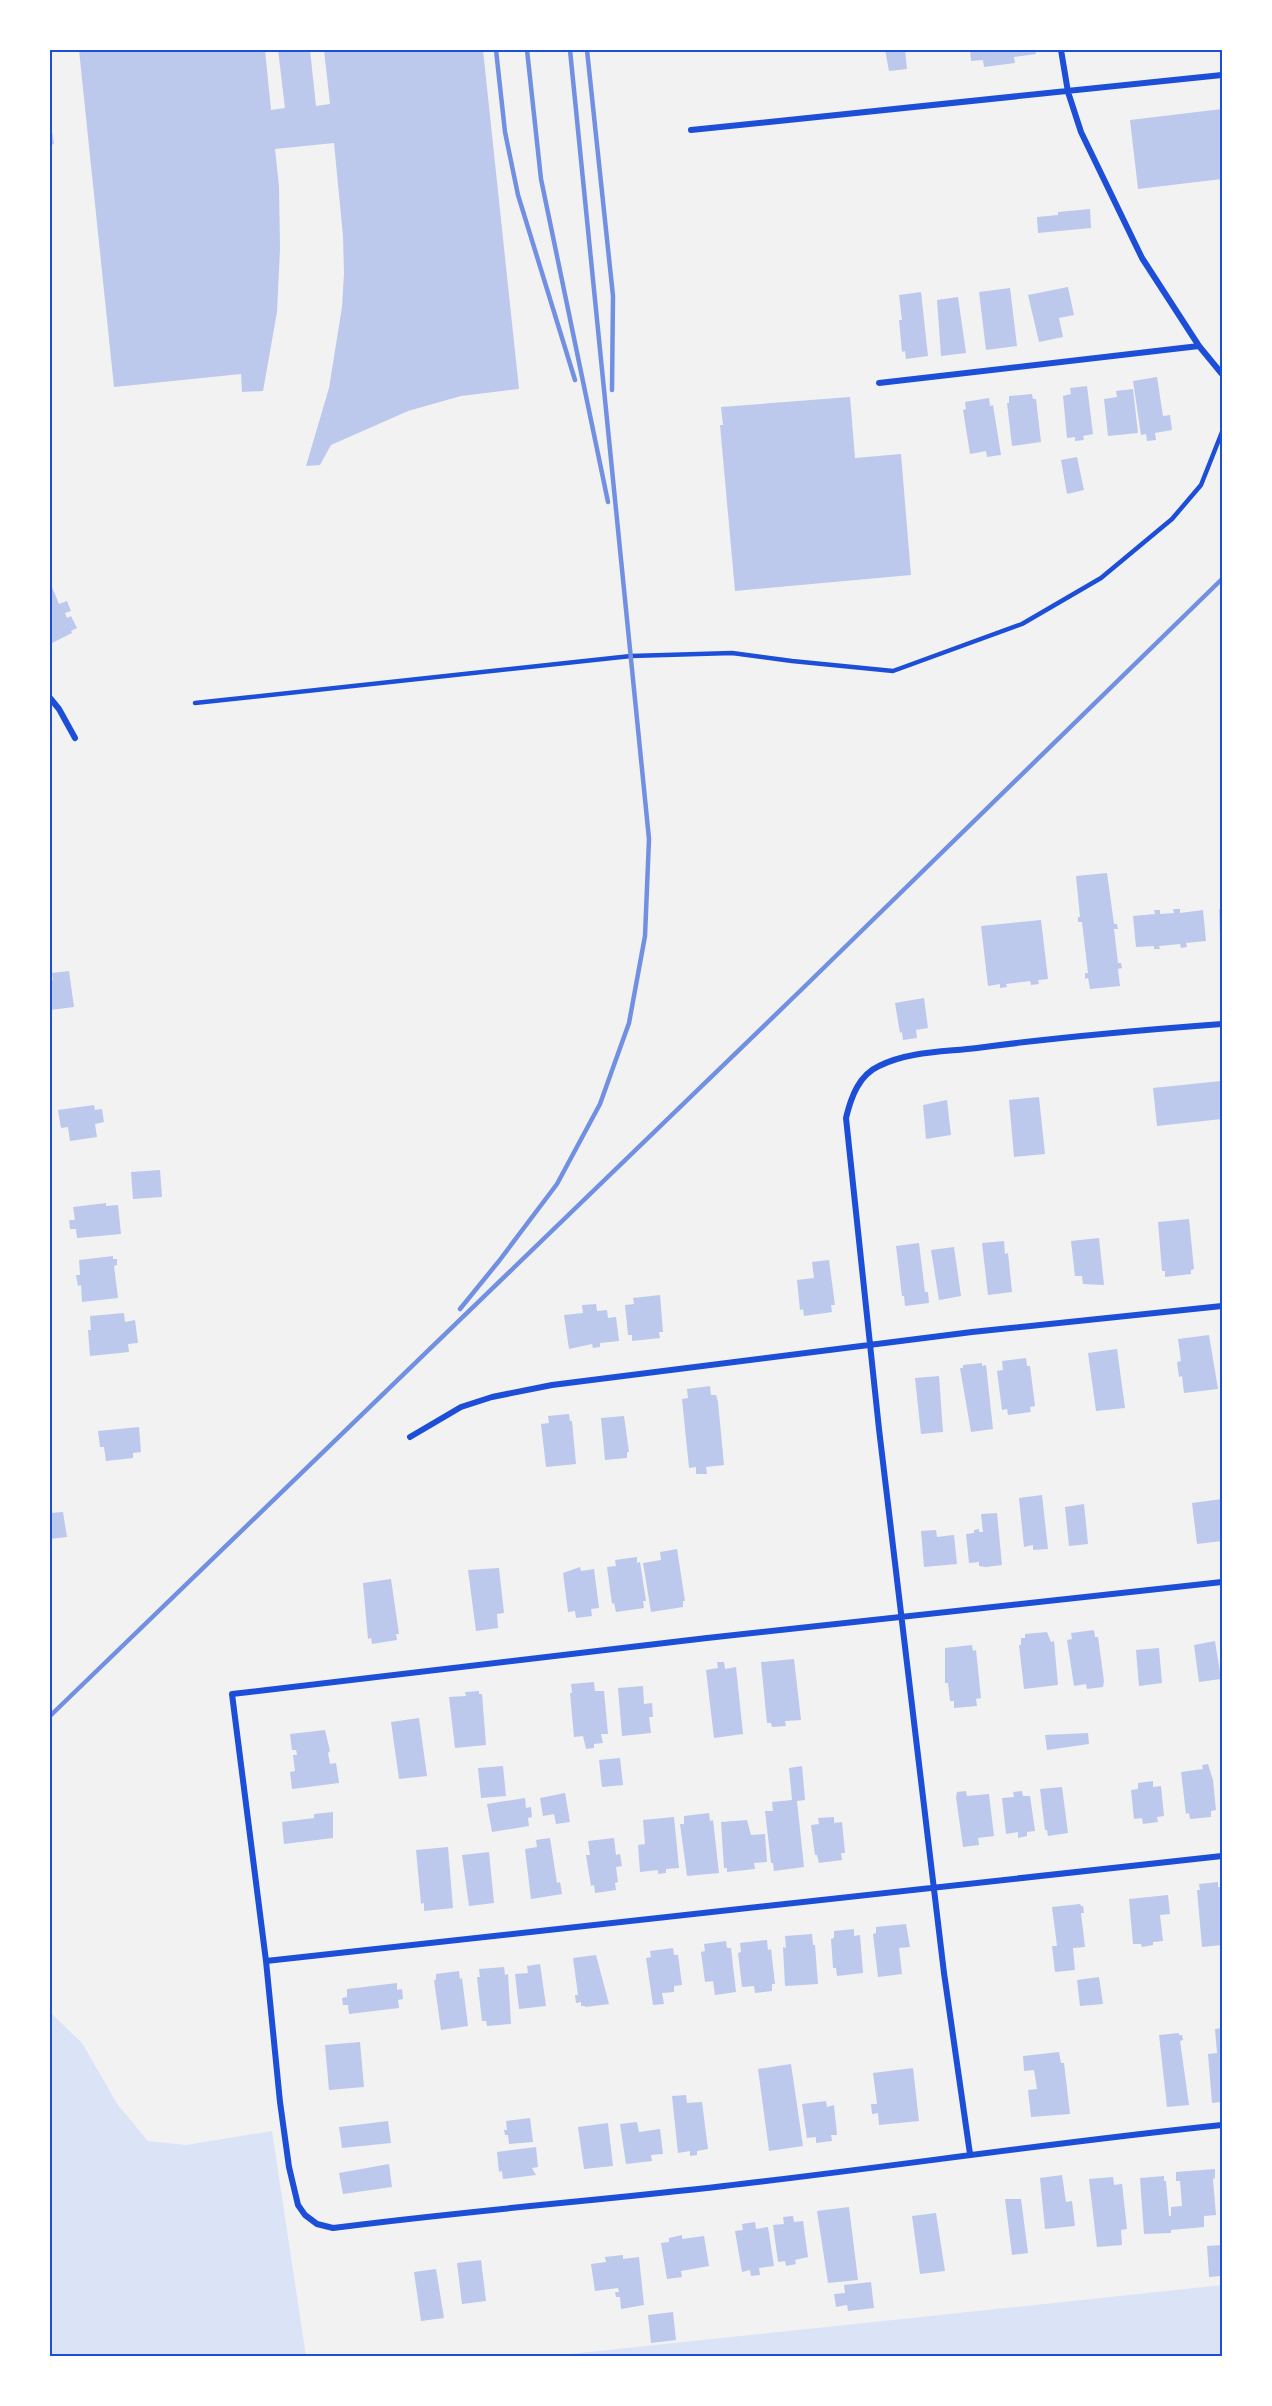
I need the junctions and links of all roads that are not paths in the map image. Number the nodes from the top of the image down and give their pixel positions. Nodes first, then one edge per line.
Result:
1 (1061, 50) edge
2 (1222, 75) edge
3 (1068, 92) junction
4 (691, 130) dead end
5 (1199, 346) junction
6 (1222, 375) edge
7 (879, 383) dead end
8 (1222, 432) edge
9 (50, 698) edge
10 (195, 703) dead end
11 (75, 738) dead end
12 (1222, 1023) edge
13 (1222, 1306) edge
14 (871, 1345) junction
15 (410, 1437) dead end
16 (1222, 1582) edge
17 (903, 1616) junction
18 (1222, 1856) edge
19 (934, 1886) junction
20 (266, 1961) junction
21 (1222, 2125) edge
22 (970, 2154) junction

1 - 3 street
2 - 3 street
3 - 4 street
3 - 5 street
5 - 6 street
5 - 7 street
8 - 10 lane
9 - 11 street
12 - 14 street
13 - 14 street
14 - 15 street
14 - 17 street
16 - 17 street
17 - 19 street
17 - 20 street
18 - 19 street
19 - 20 street
19 - 22 street
20 - 22 street
21 - 22 street

